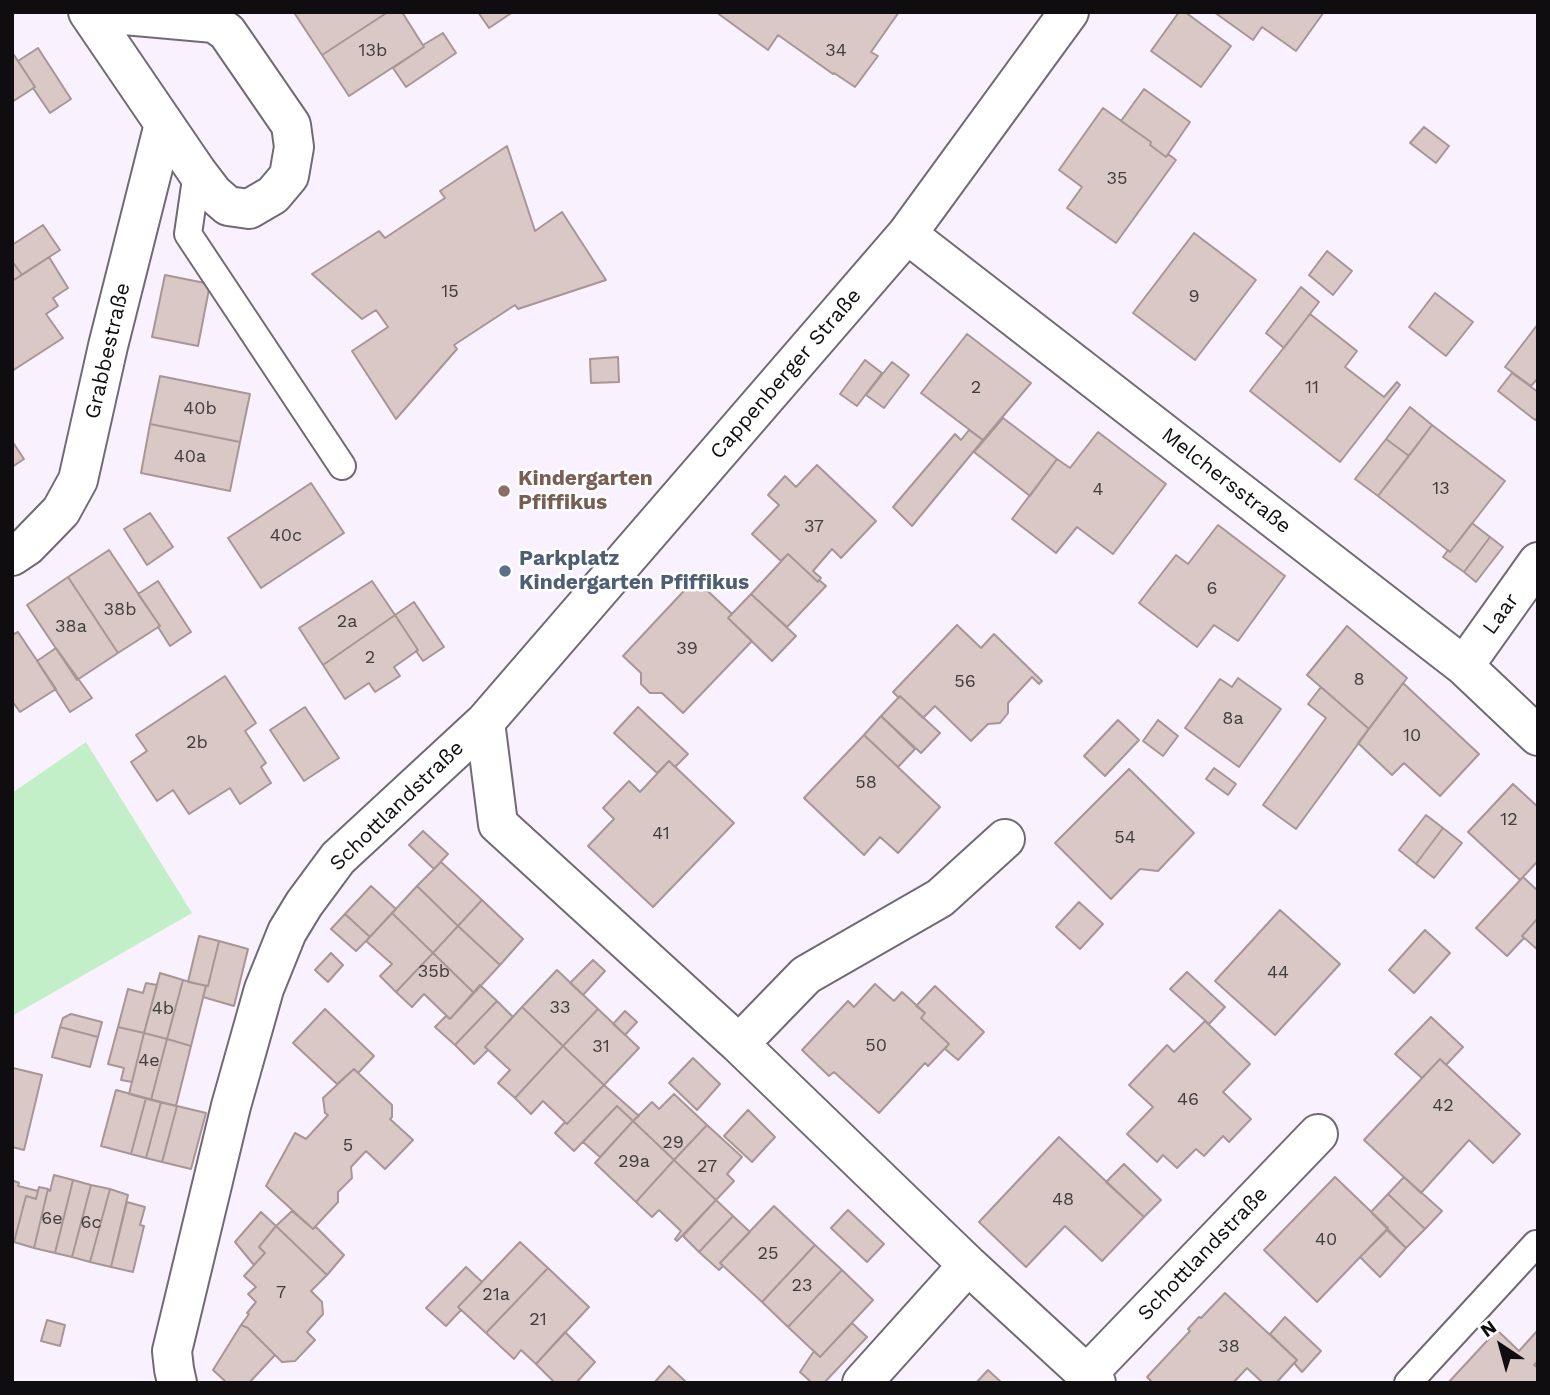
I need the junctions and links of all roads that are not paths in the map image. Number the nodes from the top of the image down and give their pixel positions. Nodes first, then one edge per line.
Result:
1 (90, 12) edge
2 (1069, 12) edge
3 (164, 124) junction
4 (197, 172) junction
5 (906, 234) junction
6 (342, 466) dead end
7 (12, 556) edge
8 (1538, 562) edge
9 (1464, 666) junction
10 (485, 722) junction
11 (1538, 736) edge
12 (1005, 839) dead end
13 (739, 1044) junction
14 (1318, 1134) dead end
15 (1536, 1244) edge
16 (968, 1265) junction
17 (1092, 1378) edge
18 (177, 1383) edge
19 (862, 1383) edge
20 (1408, 1383) edge

1 - 3 street
1 - 4 street
2 - 5 street, Cappenberger Straße
3 - 4 street
3 - 7 street, Grabbestraße
4 - 6 lane
5 - 9 street, Melchersstraße
5 - 10 street, Cappenberger Straße
8 - 9 street, Laar
9 - 11 street, Melchersstraße
10 - 13 street, Schottlandstraße
10 - 18 street, Schottlandstraße
12 - 13 street
13 - 16 street, Schottlandstraße
14 - 17 street, Schottlandstraße
15 - 20 lane
16 - 17 street, Schottlandstraße
16 - 19 street

